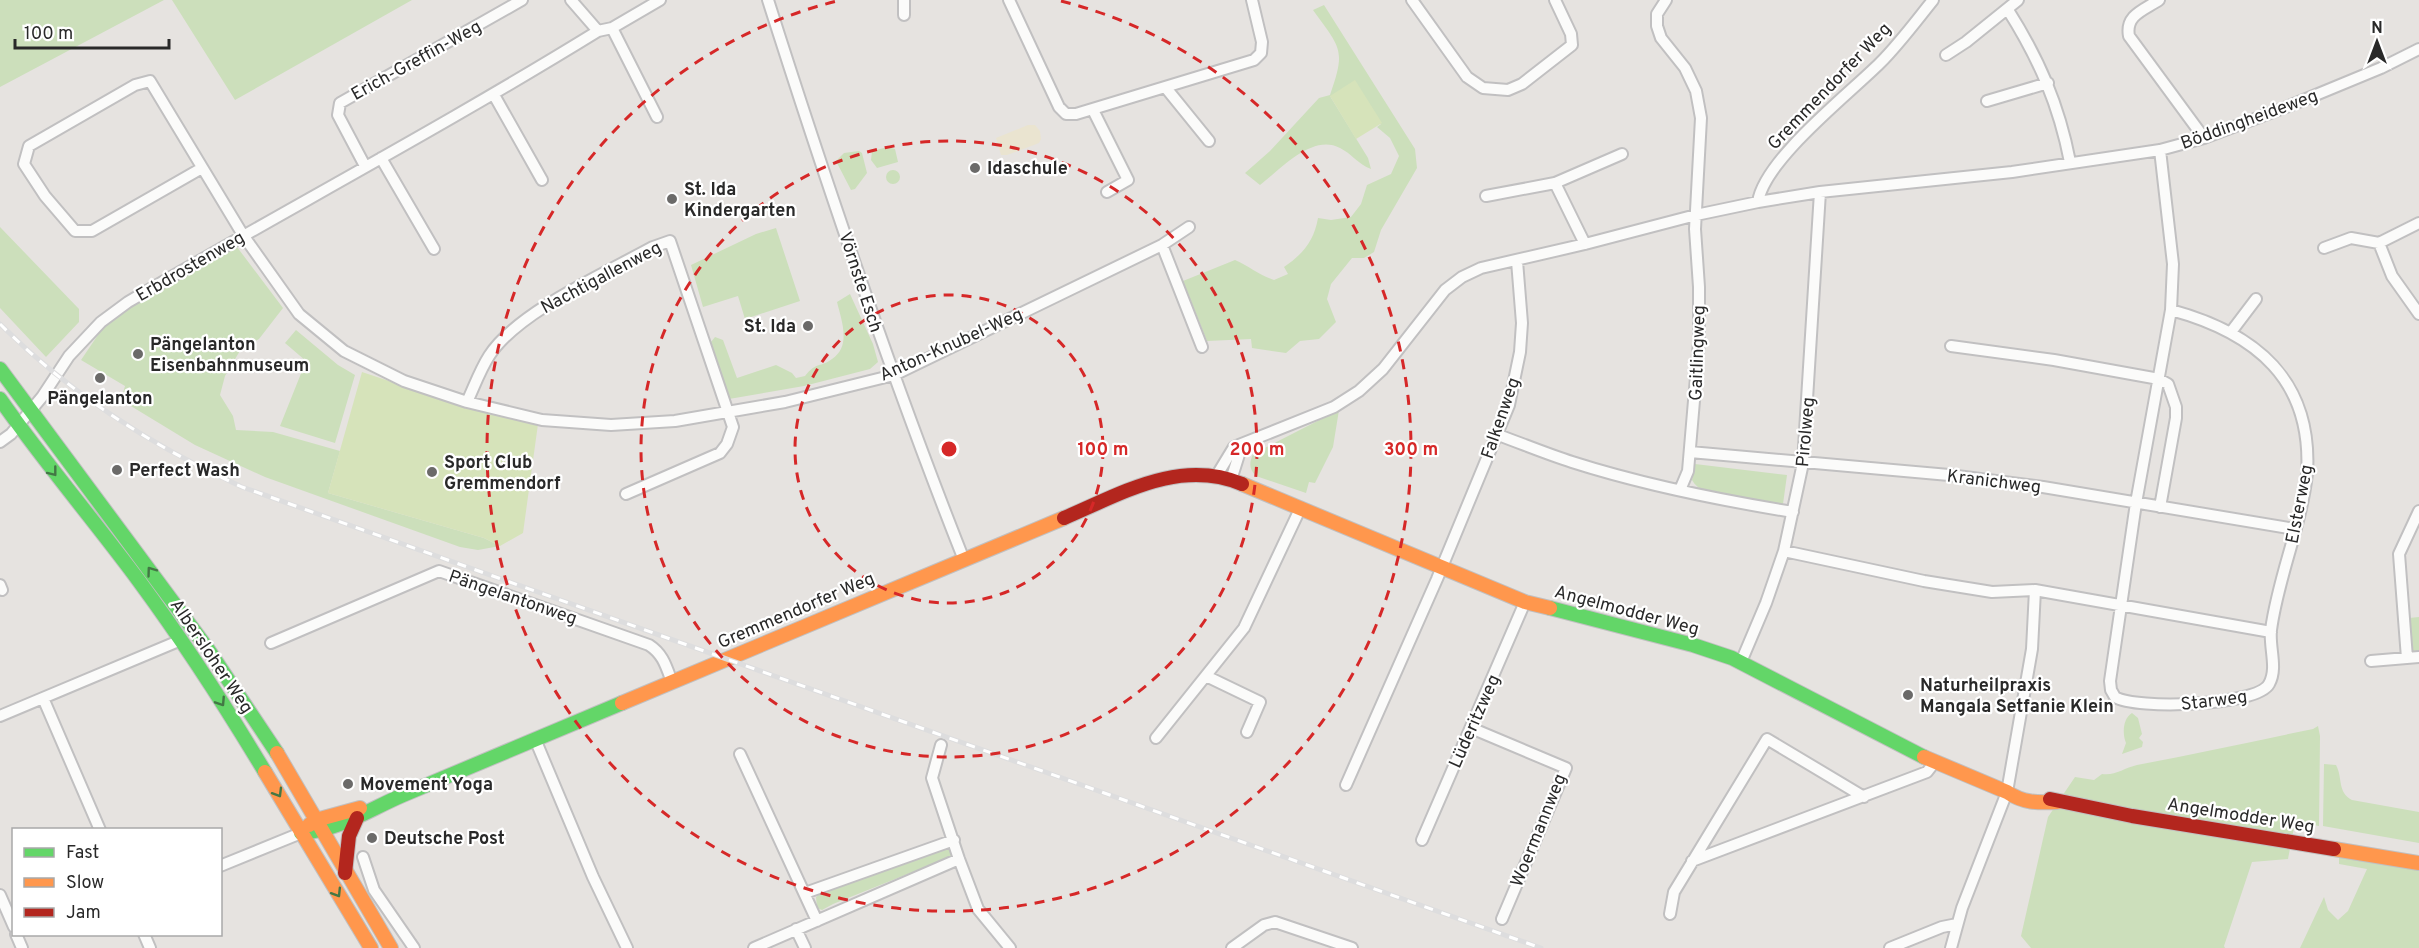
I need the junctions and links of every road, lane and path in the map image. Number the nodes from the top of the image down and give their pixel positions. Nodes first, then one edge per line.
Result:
1 (522, 0) edge
2 (571, 0) edge
3 (660, 0) edge
4 (768, 0) edge
5 (904, 0) edge
6 (1009, 0) edge
7 (1252, 0) edge
8 (1412, 0) edge
9 (1555, 0) edge
10 (1666, 0) edge
11 (1933, 0) edge
12 (2018, 0) edge
13 (2159, 0) edge
14 (2008, 10) junction
15 (904, 15) dead end
16 (612, 28) junction
17 (598, 32) junction
18 (2419, 49) edge
19 (1946, 55) dead end
20 (2048, 83) junction
21 (1166, 88) junction
22 (494, 95) junction
23 (1987, 101) dead end
24 (1093, 110) junction
25 (657, 117) dead end
26 (2204, 138) junction
27 (1209, 141) dead end
28 (2160, 150) junction
29 (1622, 154) dead end
30 (381, 158) junction
31 (2070, 162) junction
32 (365, 166) junction
33 (202, 168) junction
34 (542, 180) dead end
35 (1555, 183) junction
36 (1107, 192) dead end
37 (1820, 192) junction
38 (1486, 196) dead end
39 (1758, 202) junction
40 (1696, 214) junction
41 (2419, 224) edge
42 (1189, 227) dead end
43 (243, 235) junction
44 (2379, 243) junction
45 (1585, 244) junction
46 (1162, 245) junction
47 (2324, 248) dead end
48 (434, 249) dead end
49 (1517, 261) junction
50 (2256, 299) dead end
51 (2171, 310) junction
52 (2419, 314) edge
53 (2231, 332) junction
54 (1951, 346) dead end
55 (1202, 347) dead end
56 (0, 369) edge
57 (894, 375) junction
58 (2159, 379) junction
59 (0, 399) edge
60 (466, 402) junction
61 (30, 411) junction
62 (729, 413) junction
63 (19, 425) junction
64 (1498, 435) junction
65 (0, 442) edge
66 (1242, 445) junction
67 (1690, 452) junction
68 (1803, 463) junction
69 (1217, 475) junction
70 (1231, 480) junction
71 (1680, 490) junction
72 (626, 494) dead end
73 (2136, 503) junction
74 (2160, 507) junction
75 (1300, 509) junction
76 (2419, 511) edge
77 (1793, 512) junction
78 (2295, 529) junction
79 (1784, 551) junction
80 (964, 560) junction
81 (1441, 567) junction
82 (2035, 590) junction
83 (1526, 602) junction
84 (2120, 606) junction
85 (2271, 632) junction
86 (181, 640) junction
87 (271, 643) dead end
88 (2419, 657) edge
89 (2407, 658) junction
90 (2371, 661) dead end
91 (1741, 662) junction
92 (1206, 676) junction
93 (672, 682) junction
94 (43, 698) junction
95 (0, 716) edge
96 (1472, 728) junction
97 (1247, 732) dead end
98 (1156, 738) dead end
99 (536, 740) junction
100 (941, 745) dead end
101 (740, 754) dead end
102 (1934, 763) junction
103 (1346, 784) dead end
104 (2007, 792) junction
105 (1864, 797) junction
106 (394, 799) junction
107 (357, 818) junction
108 (319, 826) junction
109 (98, 828) edge
110 (301, 833) junction
111 (954, 840) junction
112 (1422, 840) dead end
113 (363, 857) dead end
114 (959, 859) junction
115 (1692, 861) junction
116 (2419, 863) edge
117 (222, 865) edge
118 (345, 873) junction
119 (374, 890) junction
120 (356, 891) junction
121 (805, 893) junction
122 (0, 895) edge
123 (1670, 914) dead end
124 (1502, 919) dead end
125 (817, 921) junction
126 (12, 922) edge
127 (1957, 924) junction
128 (796, 929) junction
129 (371, 948) edge
130 (391, 948) edge
131 (414, 948) edge
132 (627, 948) edge
133 (754, 948) edge
134 (805, 948) edge
135 (1010, 948) edge
136 (1232, 948) edge
137 (1352, 948) edge
138 (1890, 948) edge
139 (1951, 948) edge

1 - 32 street, Erich-Greffin-Weg
2 - 17 street
3 - 16 street, Erbdrostenweg
4 - 57 street, Vörnste Esch
5 - 15 street
6 - 24 street
7 - 21 street
8 - 9 street
10 - 40 street, Gaitlingweg
11 - 39 street, Gremmendorfer Weg
12 - 14 street
13 - 26 street
14 - 19 street
14 - 20 street
16 - 17 street, Erbdrostenweg
16 - 25 street
17 - 22 street, Erbdrostenweg
18 - 26 street, Böddingheideweg
20 - 23 street
20 - 31 street
21 - 24 street
21 - 27 street
22 - 30 street, Erbdrostenweg
22 - 34 street
24 - 36 street
26 - 28 street, Böddingheideweg
28 - 31 street, Böddingheideweg
28 - 51 street
29 - 35 street
30 - 32 street, Erbdrostenweg
30 - 48 street
31 - 37 street, Böddingheideweg
32 - 43 street, Erbdrostenweg
33 - 33 street, Anton-Knubel-Weg
33 - 43 street, Anton-Knubel-Weg
35 - 38 street
35 - 45 street
37 - 39 street, Böddingheideweg
37 - 68 street, Pirolweg
39 - 40 street
40 - 45 street
40 - 67 street, Gaitlingweg
41 - 44 street
42 - 46 street, Anton-Knubel-Weg
43 - 60 street, Anton-Knubel-Weg
43 - 61 street, Erbdrostenweg
44 - 47 street
44 - 52 street
45 - 49 street
46 - 55 street
46 - 57 street, Anton-Knubel-Weg
49 - 64 street, Falkenweg
49 - 66 street
50 - 53 street
51 - 53 street, Elsterweg
51 - 58 street
53 - 78 street, Elsterweg
54 - 58 street
56 - 61 street, Albersloher Weg
57 - 62 street, Anton-Knubel-Weg
57 - 80 street, Vörnste Esch
58 - 73 street
58 - 74 street
59 - 63 street, Albersloher Weg
60 - 62 street, Anton-Knubel-Weg
60 - 62 street, Nachtigallenweg
61 - 63 street, Erbdrostenweg
108 -> 61 street, Albersloher Weg
62 - 72 street
63 - 65 street, Erbdrostenweg
63 -> 86 street, Albersloher Weg
64 - 71 street
64 - 81 street, Falkenweg
66 - 69 street
66 - 70 street
67 - 68 street, Kranichweg
67 - 71 street, Gaitlingweg
68 - 73 street, Kranichweg
68 - 77 street, Pirolweg
69 - 70 street, Gremmendorfer Weg
69 - 80 street, Gremmendorfer Weg
70 - 75 street, Angelmodder Weg
71 - 77 street
73 - 74 street, Kranichweg
73 - 84 street
74 - 78 street, Kranichweg
75 - 81 street, Angelmodder Weg
75 - 92 street
76 - 89 street
77 - 79 street, Pirolweg
78 - 85 street, Elsterweg
79 - 82 street
79 - 91 street, Pirolweg
80 - 93 street, Gremmendorfer Weg
81 - 83 street, Angelmodder Weg
81 - 103 street, Falkenweg
82 - 84 street
82 - 104 street
83 - 91 street, Angelmodder Weg
83 - 96 street, Lüderitzweg
84 - 85 street
84 - 85 street, Starweg
86 - 94 street
86 -> 110 street, Albersloher Weg
87 - 93 street, Pängelantonweg
88 - 89 street
89 - 90 street
91 - 102 street, Angelmodder Weg
92 - 97 street
92 - 98 street
93 - 99 street, Gremmendorfer Weg
94 - 95 street
94 - 109 street
96 - 112 street, Lüderitzweg
96 - 124 street, Woermannweg
99 - 106 street, Gremmendorfer Weg
99 - 132 street
100 - 111 street
101 - 121 street
102 - 104 street, Angelmodder Weg
102 - 105 street
104 - 116 street, Angelmodder Weg
104 - 127 street
105 - 115 street
105 - 115 street
106 - 107 street, Gremmendorfer Weg
106 - 108 street, Gremmendorfer Weg
107 - 108 street, Gremmendorfer Weg
107 - 118 street
108 - 110 street, Gremmendorfer Weg
108 - 118 street, Albersloher Weg
110 - 117 street
110 -> 129 street, Albersloher Weg
111 - 114 street
111 - 121 street
113 - 119 street
114 - 125 street
114 - 135 street
115 - 123 street
118 - 120 street, Albersloher Weg
119 - 120 street
119 - 131 street
120 - 130 street, Albersloher Weg
121 - 125 street
122 - 126 street
125 - 128 street
127 - 138 street
127 - 139 street
128 - 133 street
128 - 134 street
136 - 137 street

